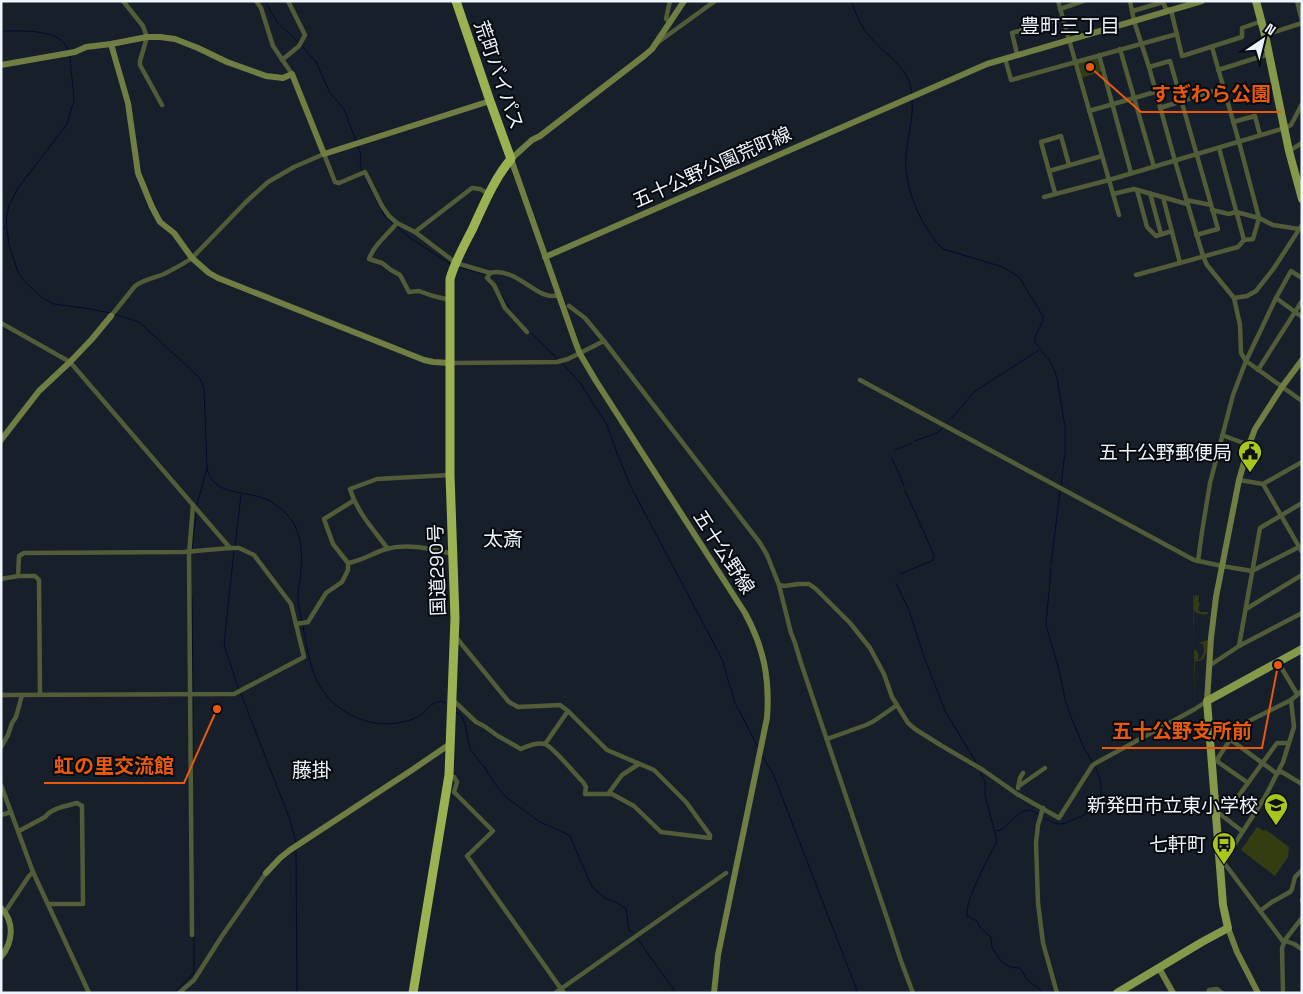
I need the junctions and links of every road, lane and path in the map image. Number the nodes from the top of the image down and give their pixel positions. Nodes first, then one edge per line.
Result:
1 (123, 1) edge
2 (256, 1) edge
3 (288, 1) edge
4 (456, 1) edge
5 (670, 1) edge
6 (684, 1) edge
7 (715, 1) edge
8 (1058, 1) edge
9 (1083, 1) edge
10 (1130, 1) edge
11 (1256, 1) edge
12 (1297, 1) edge
13 (1200, 2) edge
14 (1060, 9) junction
15 (1171, 10) junction
16 (1133, 11) junction
17 (1062, 18) junction
18 (1134, 21) junction
19 (670, 22) junction
20 (1262, 22) junction
21 (1302, 22) edge
22 (1177, 34) junction
23 (1265, 35) junction
24 (147, 37) junction
25 (1069, 40) junction
26 (1142, 43) junction
27 (111, 44) junction
28 (653, 46) junction
29 (1212, 47) junction
30 (1120, 49) junction
31 (1018, 54) junction
32 (1268, 54) junction
33 (1099, 55) junction
34 (1005, 58) junction
35 (282, 60) junction
36 (1075, 62) junction
37 (1, 65) edge
38 (1149, 67) junction
39 (1218, 70) junction
40 (292, 74) junction
41 (1223, 88) junction
42 (1156, 92) junction
43 (1134, 98) junction
44 (490, 101) junction
45 (1182, 102) junction
46 (1112, 104) junction
47 (1302, 104) edge
48 (162, 105) dead end
49 (1160, 108) junction
50 (1089, 111) junction
51 (1233, 122) junction
52 (1285, 128) junction
53 (1260, 136) junction
54 (1239, 142) junction
55 (1302, 143) edge
56 (1219, 148) junction
57 (1289, 151) junction
58 (324, 154) junction
59 (1197, 155) junction
60 (1102, 156) junction
61 (511, 159) junction
62 (1175, 161) junction
63 (1069, 165) junction
64 (1154, 167) junction
65 (1049, 171) junction
66 (1131, 173) junction
67 (1109, 180) junction
68 (1137, 190) junction
69 (1150, 193) junction
70 (489, 194) junction
71 (1055, 194) junction
72 (1113, 194) junction
73 (1301, 194) edge
74 (1044, 196) dead end
75 (1163, 197) junction
76 (1187, 202) junction
77 (1212, 207) junction
78 (1236, 212) junction
79 (1119, 215) dead end
80 (1259, 218) junction
81 (397, 223) junction
82 (1300, 227) edge
83 (1172, 231) junction
84 (415, 232) junction
85 (1161, 234) junction
86 (1196, 235) junction
87 (1244, 240) junction
88 (1203, 256) junction
89 (545, 257) junction
90 (192, 258) junction
91 (456, 263) junction
92 (1180, 263) junction
93 (490, 273) junction
94 (1136, 275) dead end
95 (1302, 278) edge
96 (558, 295) junction
97 (1234, 298) junction
98 (1276, 298) junction
99 (450, 300) junction
100 (1302, 302) edge
101 (569, 306) dead end
102 (1295, 312) junction
103 (111, 316) joint
104 (1302, 317) edge
105 (1, 323) edge
106 (527, 332) dead end
107 (604, 341) junction
108 (580, 354) junction
109 (1302, 360) edge
110 (1246, 361) junction
111 (70, 362) junction
112 (450, 363) junction
113 (1258, 370) junction
114 (860, 380) dead end
115 (1282, 387) junction
116 (1302, 401) edge
117 (1222, 435) junction
118 (1, 440) edge
119 (1248, 445) junction
120 (1302, 462) edge
121 (450, 475) junction
122 (1239, 480) junction
123 (1263, 484) junction
124 (353, 501) junction
125 (1302, 503) edge
126 (193, 505) junction
127 (1280, 515) junction
128 (1299, 547) junction
129 (230, 548) junction
130 (388, 548) junction
131 (189, 552) junction
132 (1302, 552) edge
133 (453, 554) junction
134 (1198, 561) junction
135 (348, 563) junction
136 (1222, 566) junction
137 (1252, 571) junction
138 (1302, 575) edge
139 (18, 576) junction
140 (1, 579) edge
141 (779, 585) junction
142 (1246, 609) junction
143 (1302, 612) edge
144 (296, 624) junction
145 (454, 635) junction
146 (1239, 646) junction
147 (1301, 652) edge
148 (1278, 662) junction
149 (1209, 666) junction
150 (1302, 691) edge
151 (189, 694) junction
152 (1297, 694) junction
153 (22, 695) junction
154 (40, 695) junction
155 (1, 696) edge
156 (452, 699) junction
157 (1207, 700) junction
158 (1291, 700) junction
159 (897, 705) junction
160 (568, 711) junction
161 (1209, 724) junction
162 (1223, 734) junction
163 (826, 739) junction
164 (1230, 740) junction
165 (1289, 743) junction
166 (450, 744) junction
167 (545, 744) junction
168 (1, 747) edge
169 (1212, 757) junction
170 (1218, 762) junction
171 (1262, 763) junction
172 (639, 764) junction
173 (1045, 768) dead end
174 (1023, 773) dead end
175 (1276, 773) junction
176 (449, 775) junction
177 (1248, 783) junction
178 (1, 784) edge
179 (1302, 784) edge
180 (1019, 786) junction
181 (608, 794) junction
182 (1017, 794) junction
183 (1043, 808) junction
184 (1216, 811) junction
185 (11, 812) junction
186 (1, 815) edge
187 (1224, 816) junction
188 (19, 831) junction
189 (1242, 831) junction
190 (1220, 860) junction
191 (1302, 870) edge
192 (33, 872) junction
193 (266, 873) joint
194 (726, 873) dead end
195 (48, 904) junction
196 (3, 910) edge
197 (1260, 911) junction
198 (1302, 918) edge
199 (1228, 928) junction
200 (192, 935) dead end
201 (1283, 940) junction
202 (1302, 949) edge
203 (1, 957) edge
204 (1158, 968) junction
205 (562, 991) edge
206 (89, 993) edge
207 (179, 993) edge
208 (413, 993) edge
209 (555, 993) edge
210 (714, 993) edge
211 (913, 993) edge
212 (1057, 993) edge
213 (1117, 993) edge
214 (1173, 993) edge
215 (1209, 993) edge
216 (1222, 993) edge
217 (1258, 993) edge
218 (1283, 993) edge

1 - 24 street
2 - 35 street
3 - 35 street
4 - 44 highway, 荒町バイパス
5 - 19 street
6 - 19 street
7 - 28 street
8 - 14 street
9 - 14 street
10 - 16 street
11 - 20 main road
12 - 21 street
13 - 15 street
14 - 17 street
15 - 16 street
15 - 18 street
15 - 22 street
16 - 18 street
17 - 25 street
17 - 31 street
18 - 25 street
18 - 26 street
19 - 28 street
20 - 23 main road
20 - 29 street
21 - 23 street
22 - 26 street
22 - 29 street
23 - 32 main road
24 - 27 street
24 - 40 street
24 - 48 street
25 - 31 street
25 - 36 street
26 - 30 street
26 - 38 street
27 - 37 street
27 - 90 street
28 - 61 street
29 - 39 street
30 - 33 street
30 - 43 street
31 - 34 street
32 - 39 street
32 - 52 main road
33 - 36 street
33 - 46 street
34 - 36 street
34 - 89 street, 五十公野公園荒町線
35 - 40 street
36 - 50 street
38 - 42 street
38 - 45 street
39 - 41 street
40 - 58 street
41 - 45 street
41 - 51 street
42 - 43 street
42 - 49 street
43 - 46 street
43 - 64 street
44 - 58 street
44 - 61 highway, 荒町バイパス
45 - 49 street
45 - 59 street
46 - 50 street
46 - 66 street
47 - 52 street
49 - 62 street
50 - 60 street
51 - 53 street
51 - 54 street
52 - 53 street
52 - 57 main road
53 - 54 street
54 - 56 street
54 - 80 street
55 - 57 street
56 - 59 street
56 - 78 street
57 - 73 main road
58 - 81 street
58 - 90 street
59 - 62 street
59 - 77 street
60 - 63 street
60 - 67 street
61 - 70 highway, 国道290号
61 - 89 street, 五十公野線
62 - 64 street
62 - 76 street
63 - 65 street
63 - 65 street
64 - 66 street
65 - 71 street
66 - 67 street
67 - 71 street
67 - 72 street
68 - 69 street
68 - 72 street
68 - 85 street
69 - 75 street
69 - 85 street
70 - 84 street
70 - 91 highway, 国道290号
71 - 74 street
72 - 79 street
75 - 76 street
75 - 83 street
76 - 77 street
76 - 86 street
77 - 78 street
77 - 86 street
78 - 80 street
78 - 87 street
80 - 82 street
80 - 87 street
81 - 84 street
81 - 99 street
82 - 97 street
83 - 85 street
83 - 92 street
84 - 91 street
86 - 88 street
87 - 88 street
88 - 92 street
88 - 97 street
89 - 96 street, 五十公野線
90 - 103 street
90 - 112 street
91 - 93 street
91 - 99 highway, 国道290号
92 - 94 street
93 - 96 street
93 - 106 street
95 - 98 street
96 - 108 street, 五十公野線
97 - 110 street
98 - 102 street
98 - 110 street
99 - 112 highway, 国道290号
100 - 102 street
101 - 107 street
102 - 104 street
102 - 113 street
103 - 111 street
105 - 111 street
107 - 108 street
107 - 141 street
108 - 112 street
108 - 210 street, 五十公野線
109 - 115 street
110 - 113 street
110 - 117 street
111 - 118 street
111 - 126 street
112 - 121 highway, 国道290号
113 - 115 street
114 - 134 street
115 - 116 street
115 - 119 street
117 - 119 street
117 - 134 street
119 - 122 street
120 - 123 street
121 - 124 street
121 - 133 highway, 国道290号
122 - 123 street
122 - 136 street
123 - 127 street
124 - 130 street
124 - 135 street
125 - 127 street
126 - 129 street
126 - 131 street
127 - 128 street
127 - 137 street
128 - 132 street
128 - 137 street
129 - 131 street
129 - 144 street
130 - 133 street
130 - 135 street
131 - 139 street
131 - 151 street
133 - 145 highway, 国道290号
134 - 136 street
135 - 144 street
136 - 137 street
136 - 149 street
137 - 142 street
138 - 142 street
139 - 140 street
139 - 154 street
141 - 159 street
141 - 163 street
142 - 146 street
143 - 146 street
144 - 151 street
145 - 156 highway, 国道290号
145 - 160 street
146 - 149 street
147 - 148 main road
148 - 152 street
148 - 157 main road
149 - 157 street
150 - 152 street
151 - 154 street
151 - 200 street
152 - 158 street
153 - 154 street
153 - 155 street
153 - 168 street
156 - 166 highway, 国道290号
156 - 167 street
157 - 161 main road
157 - 183 street
158 - 162 street
158 - 165 street
159 - 163 street
159 - 182 street
160 - 167 street
160 - 172 street
161 - 162 street
161 - 169 main road
162 - 164 street
163 - 211 street
164 - 170 street
164 - 171 street
165 - 171 street
165 - 175 street
166 - 176 highway, 国道290号
166 - 193 street
167 - 181 street
169 - 170 street
169 - 184 main road
170 - 177 street
171 - 175 street
171 - 177 street
172 - 181 street
172 - 181 street
173 - 180 street
174 - 180 street
175 - 179 street
175 - 189 street
176 - 205 street
176 - 208 highway, 国道290号
177 - 187 street
178 - 185 street
180 - 182 street
182 - 183 street
183 - 212 street
184 - 187 street
184 - 190 main road
185 - 186 street
185 - 188 street
187 - 189 street
188 - 192 street
188 - 195 street
189 - 190 street
190 - 197 street
190 - 199 main road
191 - 197 street
192 - 195 street
192 - 196 street
193 - 207 street
194 - 205 street
195 - 206 street
196 - 203 street
197 - 201 street
198 - 201 street
199 - 204 main road
199 - 217 street
201 - 202 street
201 - 218 street
204 - 213 main road
204 - 214 street
205 - 209 street
215 - 216 street

